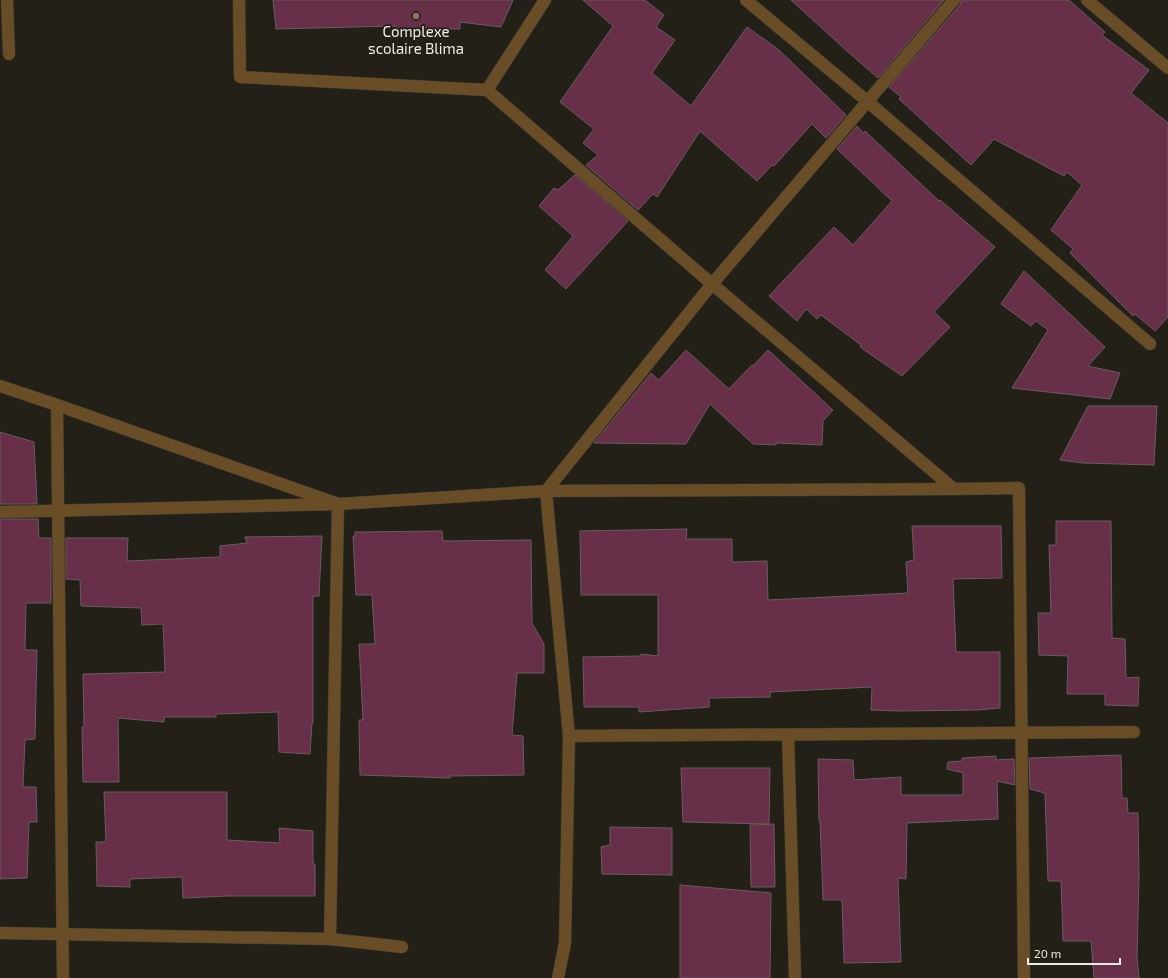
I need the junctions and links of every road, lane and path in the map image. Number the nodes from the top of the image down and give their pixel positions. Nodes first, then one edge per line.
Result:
1 (8, 0) edge
2 (239, 0) edge
3 (545, 0) edge
4 (746, 0) edge
5 (954, 0) edge
6 (1087, 0) edge
7 (8, 54) dead end
8 (1168, 68) edge
9 (487, 90) junction
10 (867, 101) junction
11 (712, 284) junction
12 (1150, 344) dead end
13 (0, 386) edge
14 (57, 405) junction
15 (954, 489) junction
16 (546, 491) junction
17 (338, 504) junction
18 (58, 510) junction
19 (0, 512) edge
20 (1134, 732) dead end
21 (1021, 733) junction
22 (788, 734) junction
23 (569, 736) junction
24 (0, 933) edge
25 (63, 934) junction
26 (330, 939) junction
27 (402, 947) dead end
28 (63, 978) edge
29 (558, 978) edge
30 (795, 978) edge
31 (1024, 978) edge

1 - 7 street
2 - 9 street
3 - 9 street
4 - 10 street
5 - 10 street
6 - 8 street
9 - 11 street
10 - 11 street
10 - 12 street
11 - 15 street
11 - 16 street
13 - 14 street
14 - 17 street
14 - 18 street
15 - 16 street
15 - 21 street
16 - 17 street
16 - 23 street
17 - 18 street
17 - 26 street
18 - 19 street
18 - 25 street
20 - 21 street
21 - 22 street
21 - 31 street
22 - 23 street
22 - 30 street
23 - 29 street
24 - 25 street
25 - 26 street
25 - 28 street
26 - 27 street

